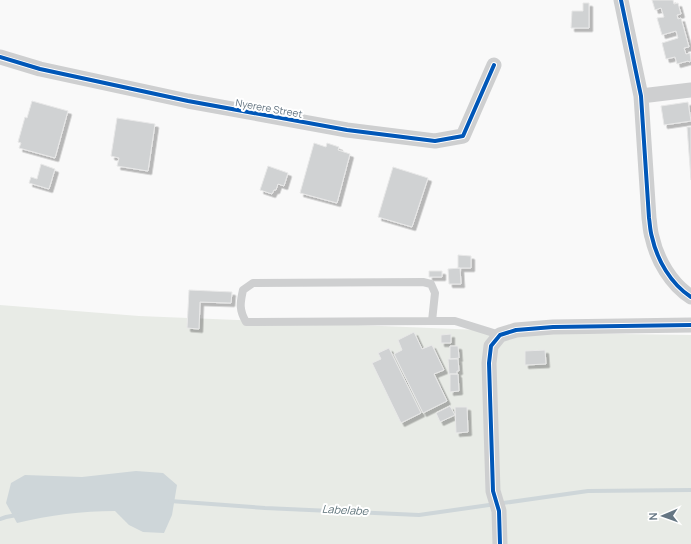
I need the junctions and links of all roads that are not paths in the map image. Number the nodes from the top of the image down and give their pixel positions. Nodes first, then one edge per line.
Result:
1 (621, 0) edge
2 (0, 57) edge
3 (494, 65) dead end
4 (691, 90) edge
5 (642, 96) junction
6 (691, 297) edge
7 (432, 321) junction
8 (691, 325) edge
9 (500, 336) junction
10 (500, 544) edge

1 - 5 street
2 - 3 street, Nyerere Street
4 - 5 street
5 - 6 street
7 - 7 lane
7 - 9 lane
8 - 9 street
9 - 10 street

